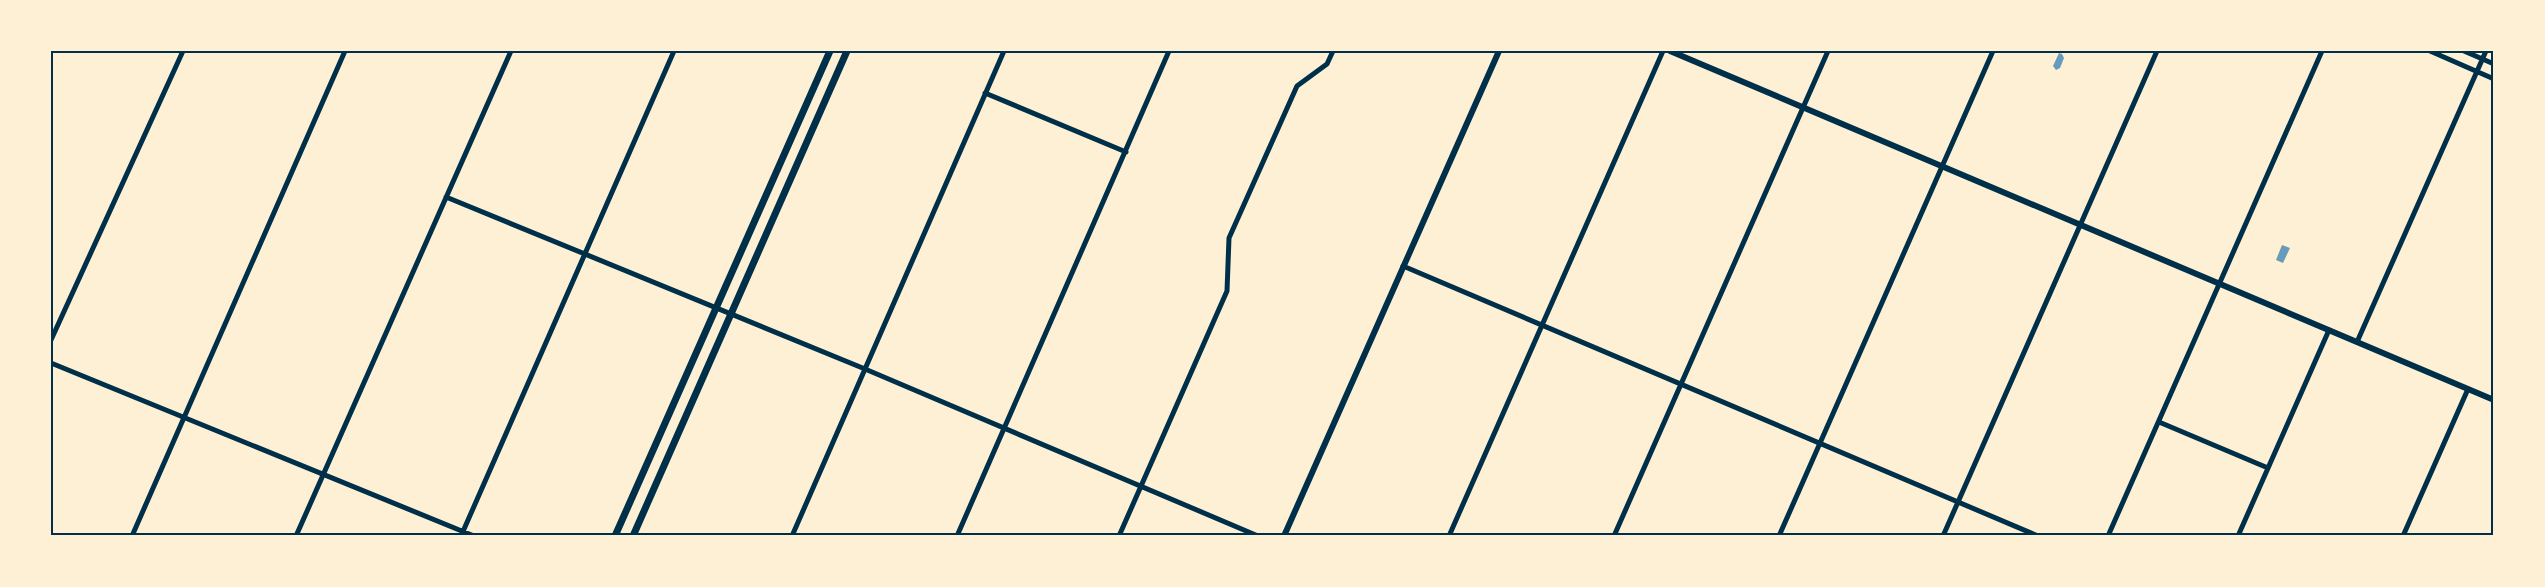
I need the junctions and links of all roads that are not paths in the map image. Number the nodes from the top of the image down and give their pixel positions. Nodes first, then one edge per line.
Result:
1 (183, 51) edge
2 (345, 51) edge
3 (511, 51) edge
4 (674, 51) edge
5 (830, 51) edge
6 (847, 51) edge
7 (1004, 51) edge
8 (1169, 51) edge
9 (1333, 51) edge
10 (1499, 51) edge
11 (1663, 51) edge
12 (1670, 51) edge
13 (1828, 51) edge
14 (1993, 51) edge
15 (2157, 51) edge
16 (2322, 51) edge
17 (2430, 51) edge
18 (2464, 51) edge
19 (2486, 51) edge
20 (2482, 59) junction
21 (2494, 64) edge
22 (2477, 72) junction
23 (2494, 79) edge
24 (986, 93) junction
25 (1803, 108) junction
26 (1126, 152) junction
27 (1942, 166) junction
28 (446, 197) junction
29 (2081, 225) junction
30 (586, 254) junction
31 (1404, 266) junction
32 (2220, 284) junction
33 (716, 308) junction
34 (731, 314) junction
35 (1542, 325) junction
36 (2329, 330) junction
37 (51, 340) edge
38 (2357, 342) junction
39 (51, 363) edge
40 (865, 369) junction
41 (1680, 384) junction
42 (2468, 389) junction
43 (2494, 400) edge
44 (184, 417) junction
45 (2159, 422) junction
46 (1002, 428) junction
47 (1820, 443) junction
48 (2268, 468) junction
49 (324, 474) junction
50 (1141, 487) junction
51 (1958, 502) junction
52 (462, 533) edge
53 (132, 536) edge
54 (296, 536) edge
55 (474, 536) edge
56 (615, 536) edge
57 (633, 536) edge
58 (792, 536) edge
59 (956, 536) edge
60 (1119, 536) edge
61 (1258, 536) edge
62 (1284, 536) edge
63 (1449, 536) edge
64 (1614, 536) edge
65 (1779, 536) edge
66 (1943, 536) edge
67 (2038, 536) edge
68 (2108, 536) edge
69 (2238, 536) edge
70 (2403, 536) edge

1 - 37 street
2 - 44 street
3 - 28 street
4 - 30 street
5 - 33 main road
6 - 34 main road
7 - 24 street
8 - 26 street
9 - 50 street
10 - 31 street
11 - 35 street
12 - 25 street
13 - 25 street
14 - 27 street
15 - 29 street
16 - 32 street
17 - 22 street
18 - 20 street
19 - 20 street
20 - 21 street
20 - 22 street
22 - 23 street
22 - 38 street
24 - 26 street
24 - 40 street
25 - 27 street
25 - 41 street
26 - 46 street
27 - 29 street
27 - 47 street
28 - 30 street
28 - 49 street
29 - 32 street
29 - 51 street
30 - 33 street
30 - 52 street
31 - 35 street
31 - 62 street
32 - 36 street
32 - 45 street
33 - 34 street
33 - 56 main road
34 - 40 street
34 - 57 main road
35 - 41 street
35 - 63 street
36 - 38 street
36 - 48 street
38 - 42 street
39 - 44 street
40 - 46 street
40 - 58 street
41 - 47 street
41 - 64 street
42 - 43 street
42 - 70 street
44 - 49 street
44 - 53 street
45 - 48 street
45 - 68 street
46 - 50 street
46 - 59 street
47 - 51 street
47 - 65 street
48 - 69 street
49 - 52 street
49 - 54 street
50 - 60 street
50 - 61 street
51 - 66 street
51 - 67 street
52 - 55 street

